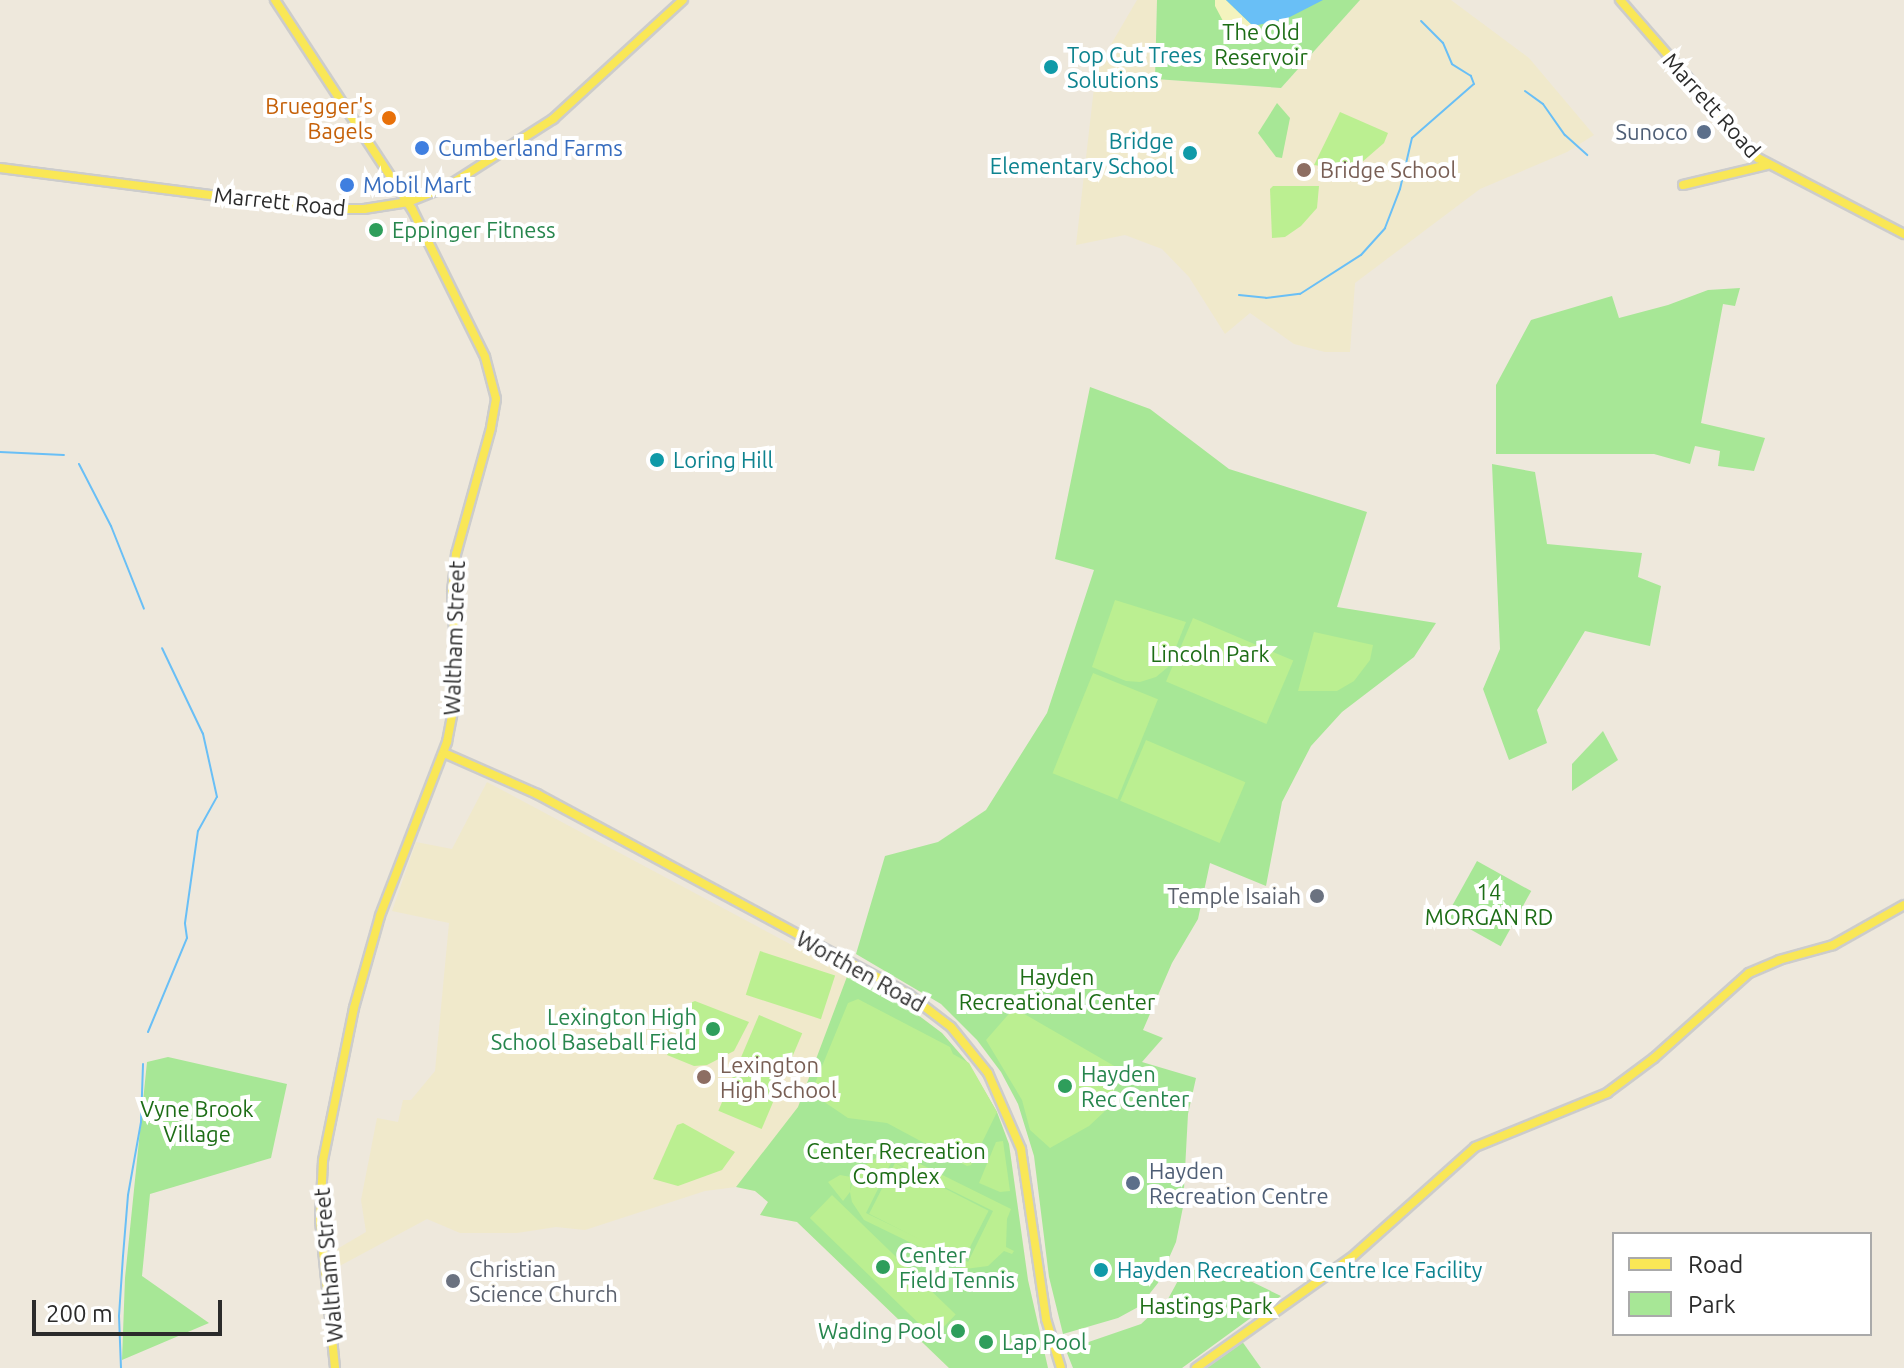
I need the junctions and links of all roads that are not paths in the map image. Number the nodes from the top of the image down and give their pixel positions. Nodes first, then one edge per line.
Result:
1 (275, 0) edge
2 (683, 0) edge
3 (1620, 0) edge
4 (1767, 165) junction
5 (0, 168) edge
6 (1683, 185) dead end
7 (408, 202) junction
8 (1904, 234) edge
9 (444, 753) junction
10 (1904, 905) edge
11 (335, 1368) edge
12 (1061, 1368) edge
13 (1196, 1368) edge

1 - 7 main road, Waltham Street
2 - 7 main road, Marrett Road
3 - 4 main road, Marrett Road
4 - 6 main road
4 - 8 main road, Marrett Road
5 - 7 main road, Marrett Road
7 - 9 main road, Waltham Street
9 - 11 main road, Waltham Street
9 - 12 main road, Worthen Road
10 - 13 main road

